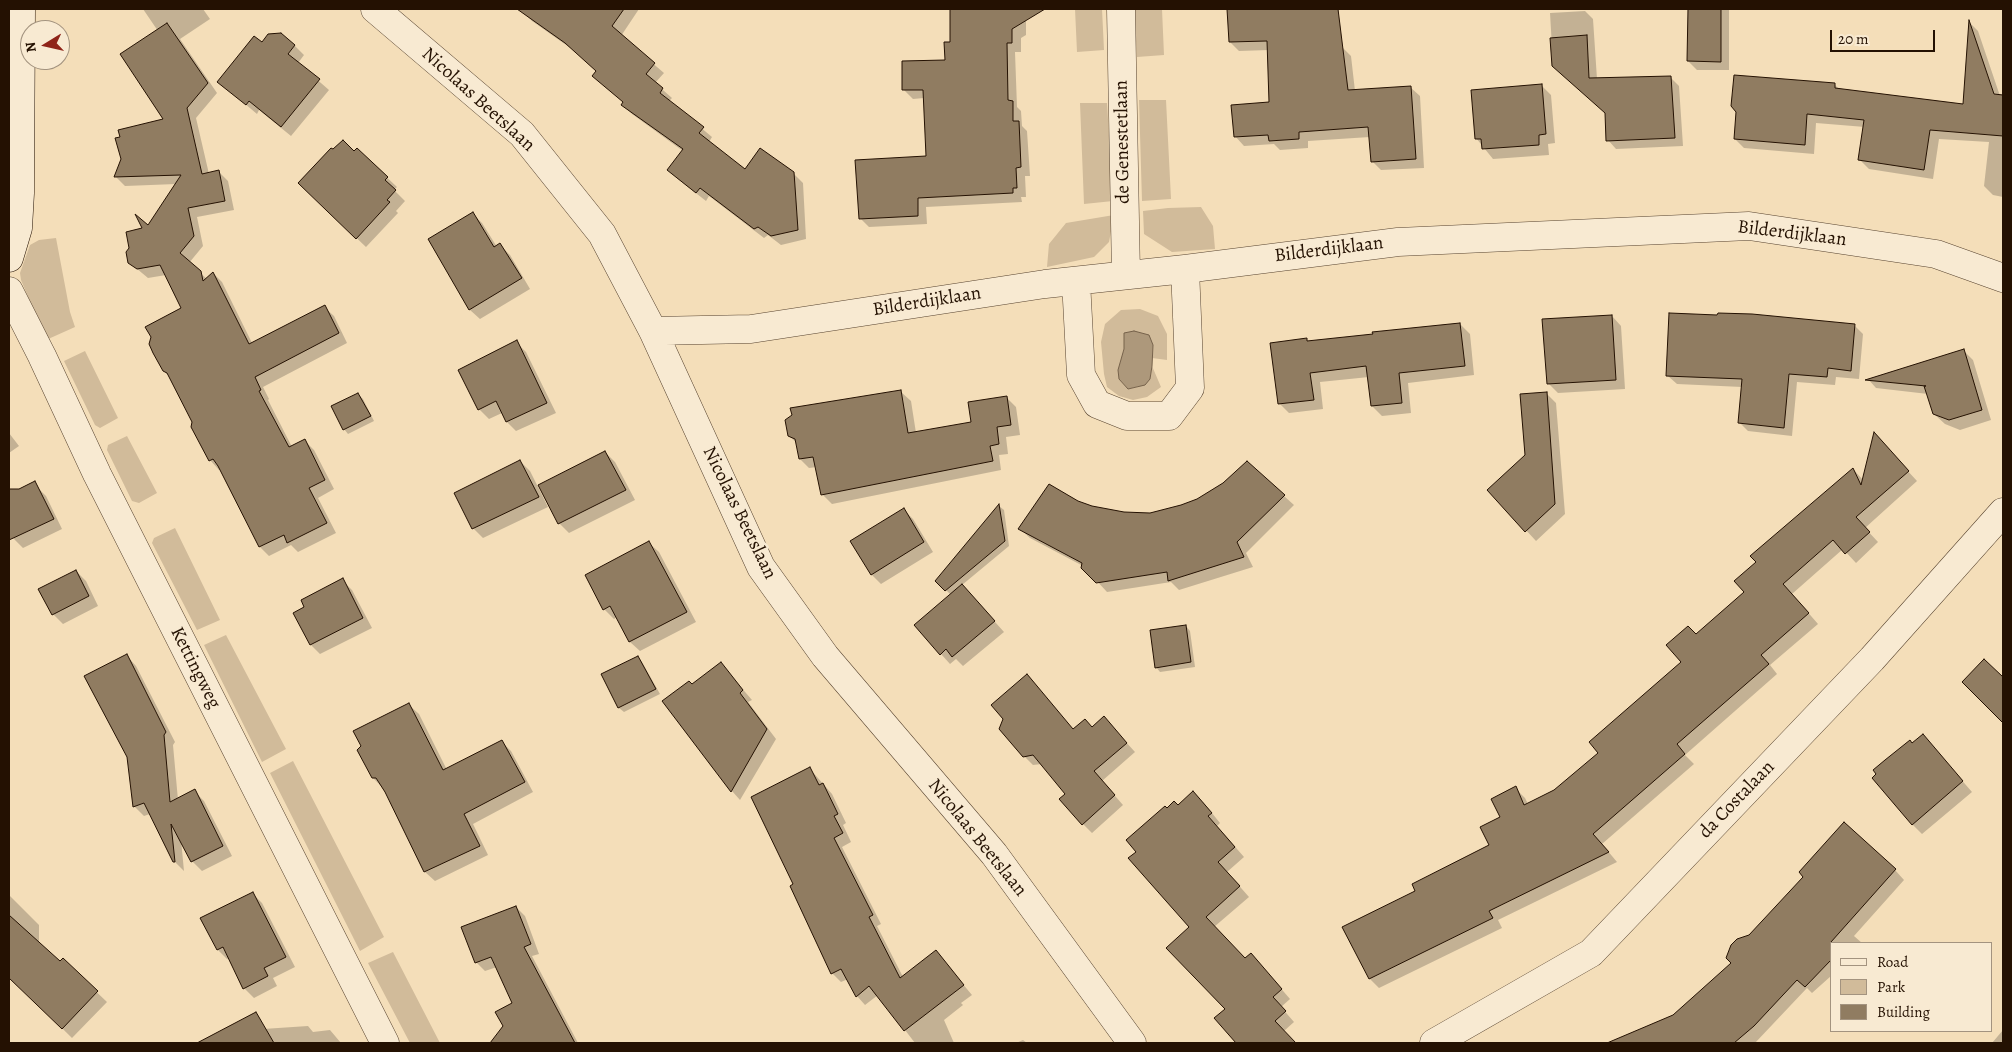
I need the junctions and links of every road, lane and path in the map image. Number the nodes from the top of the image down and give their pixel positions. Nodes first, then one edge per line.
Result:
1 (21, 9) edge
2 (375, 9) edge
3 (1121, 9) edge
4 (9, 258) edge
5 (1185, 269) junction
6 (1126, 275) junction
7 (2003, 278) edge
8 (1076, 281) junction
9 (9, 290) edge
10 (653, 331) junction
11 (2003, 512) edge
12 (385, 1043) edge
13 (1132, 1043) edge
14 (1434, 1043) edge

1 - 4 street
2 - 10 street, Nicolaas Beetslaan
3 - 6 street, de Genestetlaan
5 - 6 street, Bilderdijklaan
5 - 7 street, Bilderdijklaan
5 - 8 street
6 - 8 street, Bilderdijklaan
8 - 10 street, Bilderdijklaan
9 - 12 street, Kettingweg
10 - 13 street, Nicolaas Beetslaan
11 - 14 street, da Costalaan

